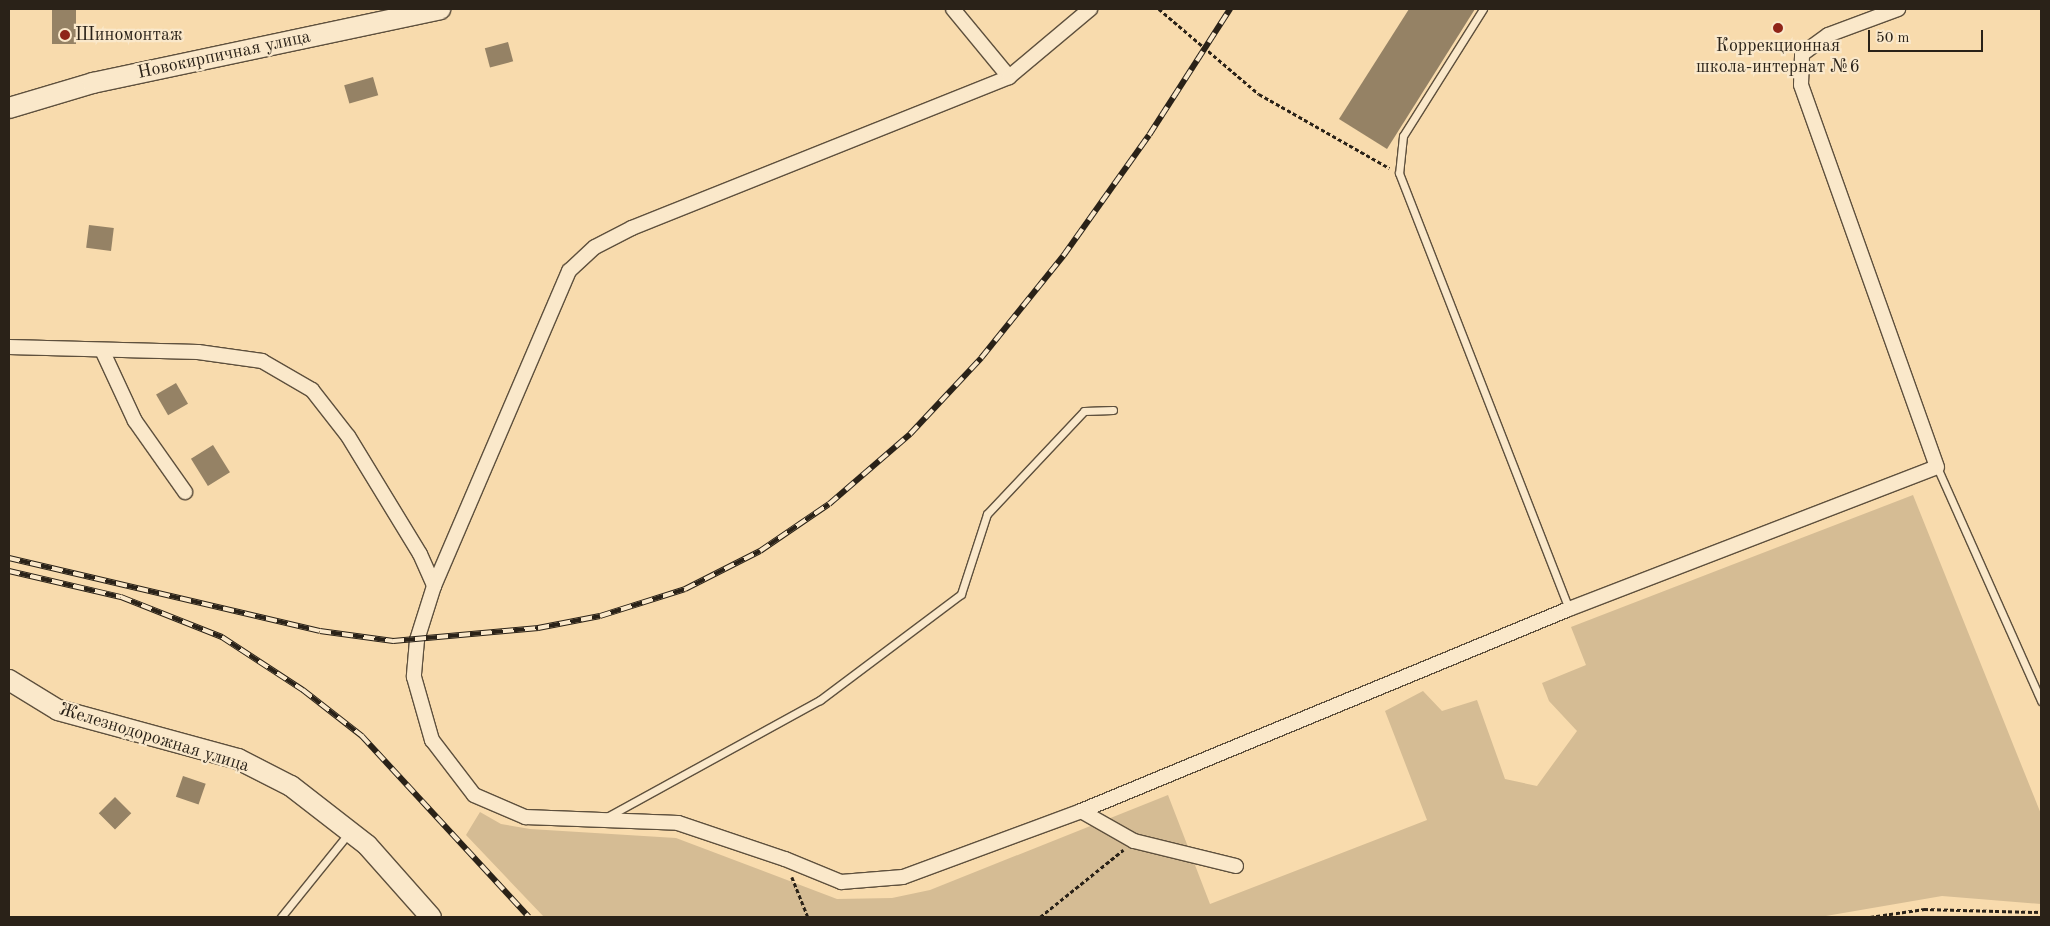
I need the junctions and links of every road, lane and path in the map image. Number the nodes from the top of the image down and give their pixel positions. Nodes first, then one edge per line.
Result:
1 (440, 9) edge
2 (953, 9) edge
3 (1090, 9) edge
4 (1159, 9) edge
5 (1484, 9) edge
6 (1898, 9) edge
7 (1009, 77) junction
8 (9, 108) edge
9 (1399, 173) junction
10 (9, 347) edge
11 (102, 350) junction
12 (1113, 410) dead end
13 (1937, 467) junction
14 (185, 492) dead end
15 (434, 586) junction
16 (1568, 609) junction
17 (9, 680) edge
18 (2041, 701) edge
19 (1081, 810) junction
20 (608, 817) junction
21 (350, 832) junction
22 (1134, 841) junction
23 (785, 859) junction
24 (1236, 866) dead end
25 (2041, 912) edge
26 (427, 916) edge
27 (281, 917) edge
28 (808, 917) edge
29 (1040, 917) edge
30 (1870, 917) edge

1 - 8 main road, Новокирпичная улица
2 - 7 street
3 - 7 street
4 - 9 path
5 - 9 lane
6 - 13 street
7 - 15 street
9 - 16 lane
10 - 11 street
11 - 14 street
11 - 15 street
12 - 20 lane
13 - 16 street
13 - 18 lane
15 - 20 street
16 - 19 street
17 - 21 main road, Железнодорожная улица
19 - 22 street
19 - 23 street
20 - 23 street
21 - 26 main road, Железнодорожная улица
21 - 27 lane
22 - 24 street
22 - 29 path
23 - 28 path
25 - 30 path

